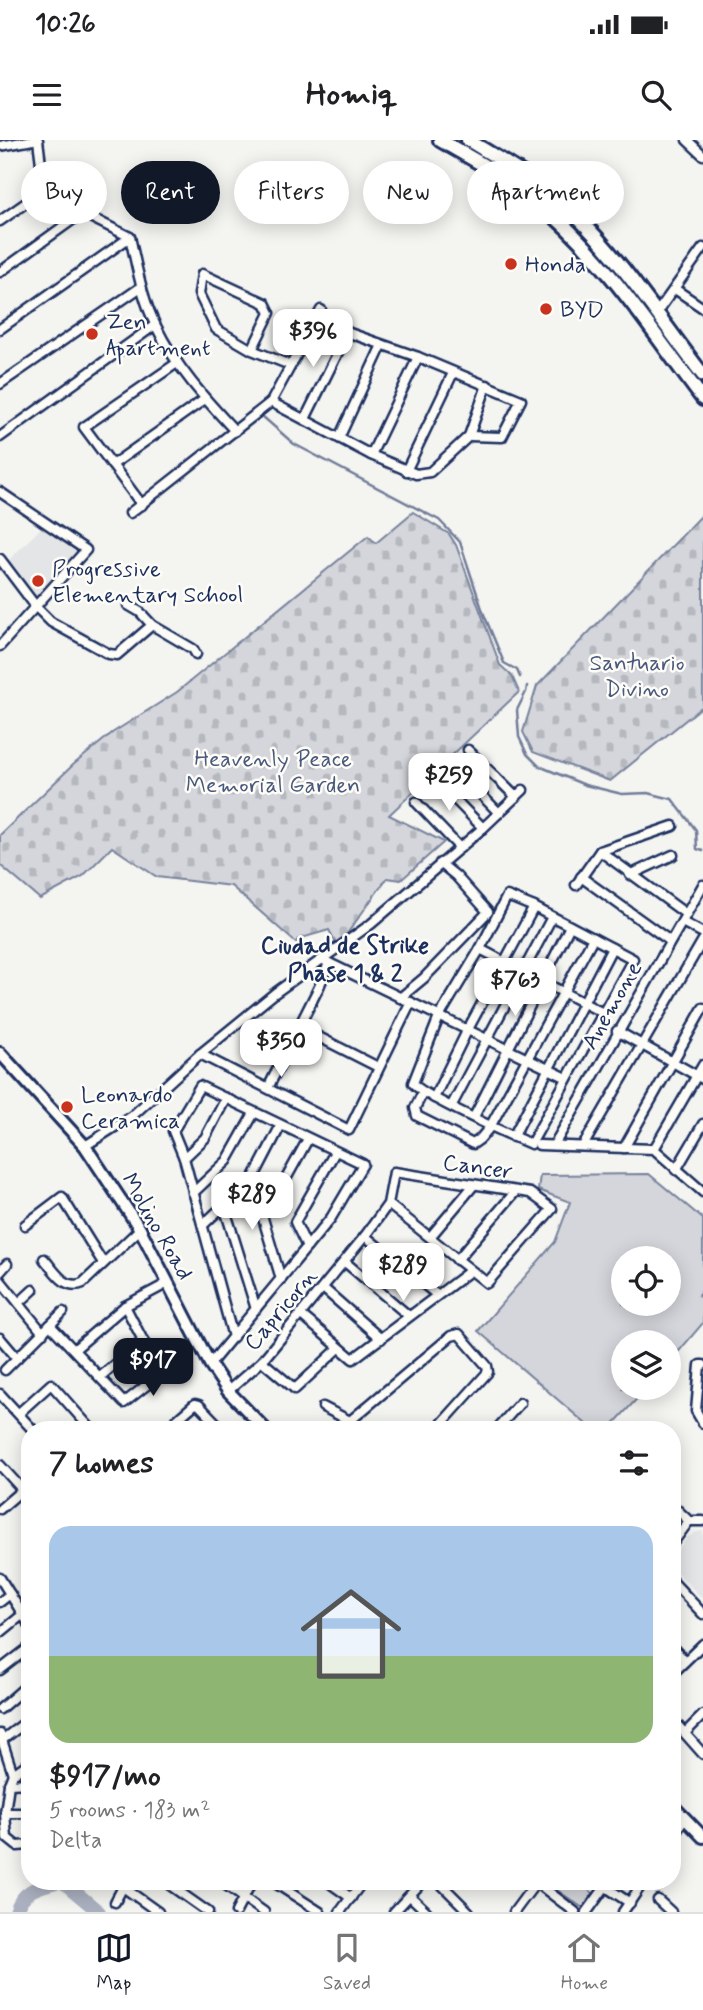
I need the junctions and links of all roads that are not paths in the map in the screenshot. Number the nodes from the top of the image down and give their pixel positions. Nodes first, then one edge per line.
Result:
1 (35, 140) edge
2 (440, 140) edge
3 (468, 140) edge
4 (687, 140) edge
5 (0, 146) edge
6 (702, 160) edge
7 (41, 161) edge
8 (21, 206) edge
9 (0, 220) edge
10 (67, 224) edge
11 (104, 224) edge
12 (130, 237) junction
13 (703, 248) edge
14 (0, 272) edge
15 (141, 287) junction
16 (676, 289) junction
17 (703, 308) edge
18 (321, 310) dead end
19 (651, 319) junction
20 (315, 321) junction
21 (155, 325) junction
22 (0, 329) edge
23 (348, 332) junction
24 (382, 345) junction
25 (252, 350) junction
26 (418, 357) junction
27 (177, 363) junction
28 (290, 365) junction
29 (453, 373) junction
30 (703, 375) edge
31 (0, 384) edge
32 (487, 385) junction
33 (205, 399) junction
34 (703, 399) edge
35 (271, 402) junction
36 (305, 419) junction
37 (235, 430) junction
38 (469, 436) junction
39 (0, 437) edge
40 (339, 438) junction
41 (372, 455) junction
42 (112, 465) junction
43 (405, 471) junction
44 (0, 492) edge
45 (142, 505) junction
46 (131, 513) dead end
47 (0, 559) edge
48 (128, 605) dead end
49 (37, 608) junction
50 (152, 625) junction
51 (2, 641) edge
52 (197, 654) dead end
53 (468, 750) dead end
54 (452, 765) dead end
55 (435, 779) dead end
56 (416, 803) dead end
57 (499, 813) junction
58 (673, 826) dead end
59 (483, 828) junction
60 (460, 848) junction
61 (600, 851) junction
62 (673, 855) dead end
63 (440, 863) junction
64 (630, 875) junction
65 (703, 885) edge
66 (534, 907) junction
67 (552, 917) junction
68 (684, 918) junction
69 (570, 926) junction
70 (703, 933) edge
71 (593, 938) junction
72 (703, 940) edge
73 (670, 941) junction
74 (612, 948) junction
75 (480, 949) junction
76 (326, 961) junction
77 (504, 962) junction
78 (523, 972) junction
79 (542, 982) junction
80 (564, 992) junction
81 (400, 998) junction
82 (583, 1002) junction
83 (411, 1003) junction
84 (703, 1008) edge
85 (603, 1013) junction
86 (439, 1017) junction
87 (299, 1027) junction
88 (467, 1031) junction
89 (617, 1031) junction
90 (487, 1040) junction
91 (642, 1045) junction
92 (507, 1049) junction
93 (0, 1053) edge
94 (200, 1054) junction
95 (526, 1058) junction
96 (672, 1062) junction
97 (703, 1065) edge
98 (378, 1067) junction
99 (549, 1069) junction
100 (700, 1077) edge
101 (567, 1078) junction
102 (268, 1088) junction
103 (423, 1092) junction
104 (434, 1097) junction
105 (226, 1098) junction
106 (452, 1105) junction
107 (254, 1113) junction
108 (474, 1117) junction
109 (703, 1124) edge
110 (281, 1125) junction
111 (490, 1127) junction
112 (513, 1137) junction
113 (308, 1139) junction
114 (539, 1145) dead end
115 (554, 1145) junction
116 (85, 1146) junction
117 (583, 1146) junction
118 (624, 1148) junction
119 (654, 1149) junction
120 (335, 1152) junction
121 (184, 1158) junction
122 (676, 1170) junction
123 (394, 1172) joint
124 (254, 1177) junction
125 (703, 1177) edge
126 (473, 1186) junction
127 (700, 1190) edge
128 (516, 1191) junction
129 (193, 1193) junction
130 (388, 1204) junction
131 (224, 1206) junction
132 (262, 1215) junction
133 (24, 1225) dead end
134 (203, 1225) junction
135 (140, 1229) junction
136 (365, 1236) junction
137 (431, 1236) junction
138 (307, 1247) junction
139 (44, 1259) dead end
140 (457, 1259) junction
141 (345, 1262) junction
142 (103, 1263) junction
143 (7, 1264) dead end
144 (470, 1271) junction
145 (0, 1272) edge
146 (281, 1279) junction
147 (0, 1280) edge
148 (168, 1283) junction
149 (323, 1288) junction
150 (33, 1290) dead end
151 (437, 1295) junction
152 (19, 1303) junction
153 (125, 1306) junction
154 (256, 1309) junction
155 (63, 1312) dead end
156 (300, 1314) junction
157 (409, 1316) junction
158 (50, 1325) junction
159 (43, 1333) junction
160 (233, 1337) junction
161 (0, 1338) edge
162 (381, 1339) junction
163 (143, 1340) junction
164 (339, 1348) junction
165 (75, 1349) junction
166 (17, 1358) junction
167 (262, 1361) junction
168 (210, 1364) junction
169 (703, 1365) edge
170 (5, 1370) dead end
171 (100, 1377) junction
172 (228, 1391) junction
173 (0, 1394) edge
174 (520, 1404) dead end
175 (323, 1407) dead end
176 (19, 1413) junction
177 (26, 1421) edge
178 (84, 1421) edge
179 (175, 1421) edge
180 (214, 1421) edge
181 (253, 1421) edge
182 (344, 1421) edge
183 (357, 1421) edge
184 (444, 1421) edge
185 (504, 1421) edge
186 (703, 1423) edge
187 (0, 1465) edge
188 (21, 1489) edge
189 (21, 1491) edge
190 (0, 1509) edge
191 (681, 1513) edge
192 (689, 1521) junction
193 (703, 1521) edge
194 (681, 1532) edge
195 (0, 1578) edge
196 (681, 1591) edge
197 (10, 1594) junction
198 (0, 1602) edge
199 (21, 1613) edge
200 (703, 1614) edge
201 (21, 1616) edge
202 (0, 1633) edge
203 (703, 1644) edge
204 (21, 1654) edge
205 (681, 1657) edge
206 (685, 1661) junction
207 (681, 1665) edge
208 (0, 1670) edge
209 (21, 1692) edge
210 (0, 1709) edge
211 (703, 1715) edge
212 (21, 1725) edge
213 (681, 1728) edge
214 (685, 1733) junction
215 (1, 1737) edge
216 (703, 1754) edge
217 (21, 1768) edge
218 (13, 1774) junction
219 (21, 1783) edge
220 (9, 1784) junction
221 (21, 1813) edge
222 (5, 1814) junction
223 (681, 1814) edge
224 (685, 1818) junction
225 (681, 1824) edge
226 (703, 1837) edge
227 (21, 1846) edge
228 (121, 1890) edge
229 (131, 1890) edge
230 (177, 1890) edge
231 (232, 1890) edge
232 (247, 1890) edge
233 (286, 1890) edge
234 (340, 1890) edge
235 (357, 1890) edge
236 (415, 1890) edge
237 (447, 1890) edge
238 (530, 1890) edge
239 (547, 1890) edge
240 (603, 1890) edge
241 (610, 1890) edge
242 (638, 1890) edge
243 (410, 1896) junction
244 (243, 1898) junction
245 (351, 1898) junction
246 (658, 1900) dead end
247 (115, 1902) dead end
248 (630, 1903) junction
249 (516, 1911) edge
250 (158, 1912) edge
251 (208, 1912) edge
252 (236, 1912) edge
253 (264, 1912) edge
254 (320, 1912) edge
255 (340, 1912) edge
256 (394, 1912) edge
257 (427, 1912) edge
258 (469, 1912) edge
259 (576, 1912) edge
260 (587, 1912) edge
261 (623, 1912) edge
262 (671, 1912) edge

1 - 5 street
1 - 7 street
2 - 19 main road
3 - 19 main road
4 - 6 street
8 - 9 street
10 - 14 street
11 - 12 street
12 - 15 street
12 - 22 street
13 - 16 street
15 - 21 street
15 - 31 street
16 - 17 street
16 - 19 street
18 - 20 street
19 - 30 main road
19 - 34 main road
20 - 23 street
20 - 28 street
21 - 27 street
21 - 39 street
23 - 24 street
23 - 36 street
24 - 26 street
24 - 40 street
25 - 25 street
25 - 28 street
26 - 29 street
26 - 41 street
27 - 33 street
27 - 42 street
28 - 35 street
29 - 32 street
29 - 43 street
32 - 38 street
32 - 38 street
33 - 37 street
33 - 42 street
35 - 36 street
35 - 37 street
36 - 40 street
37 - 45 street
38 - 43 street
40 - 41 street
41 - 43 street
42 - 45 street
44 - 49 street
45 - 46 street
47 - 49 street
48 - 50 street
49 - 50 street
49 - 51 street
50 - 52 street
53 - 57 street
54 - 57 street
55 - 59 street
56 - 60 street
57 - 59 street
58 - 61 street
59 - 60 street
60 - 63 street
61 - 64 street
61 - 73 street
62 - 64 street
63 - 76 street
63 - 81 street
64 - 68 street
65 - 68 street, Anemone
66 - 67 street
66 - 75 street
66 - 77 street
67 - 69 street
67 - 78 street
68 - 70 street
68 - 73 street, Anemone
69 - 71 street
69 - 79 street
71 - 74 street
71 - 80 street
72 - 91 street
73 - 89 street, Anemone
74 - 82 street
74 - 85 street
75 - 77 street
75 - 86 street
76 - 81 street
76 - 87 street
76 - 94 street
77 - 78 street
77 - 88 street
78 - 79 street
78 - 90 street
79 - 80 street
79 - 92 street
80 - 82 street
80 - 95 street
81 - 83 street
82 - 85 street
82 - 99 street
83 - 86 street
83 - 98 street
84 - 96 street
85 - 101 street
86 - 88 street
86 - 103 street
87 - 98 street
87 - 102 street
88 - 90 street
88 - 104 street
89 - 91 street
89 - 115 street, Anemone
90 - 92 street
90 - 106 street
91 - 96 street
91 - 117 street
92 - 95 street
92 - 108 street
93 - 116 main road, Molino Road
94 - 102 street
94 - 116 street
95 - 99 street
95 - 111 street
96 - 100 street
96 - 118 street
97 - 100 street
98 - 102 street
99 - 101 street
99 - 112 street
100 - 119 street
101 - 112 street
103 - 104 street
103 - 111 street
104 - 106 street
105 - 107 street
105 - 121 street
105 - 121 street
106 - 108 street
107 - 110 street
107 - 129 street
108 - 111 street
109 - 122 street
110 - 113 street
110 - 124 street
111 - 112 street
113 - 120 street
113 - 132 street
114 - 115 street
115 - 117 street
116 - 135 main road, Molino Road
117 - 118 street
118 - 119 street
119 - 122 street
120 - 138 street
120 - 138 street
121 - 129 street
122 - 127 street
123 - 126 street, Cancer
123 - 130 street, Capricorn
124 - 131 street
124 - 132 street
125 - 127 street
126 - 128 street, Cancer
126 - 137 street
128 - 140 street
128 - 144 street, Cancer
129 - 134 street
130 - 136 street, Capricorn
130 - 137 street
131 - 134 street
131 - 154 street
132 - 146 street
133 - 142 street
134 - 160 street
135 - 142 street
135 - 148 main road, Molino Road
136 - 141 street, Capricorn
136 - 151 street
137 - 140 street
138 - 146 street
139 - 142 street
140 - 144 street
141 - 149 street, Capricorn
141 - 157 street
143 - 145 street
144 - 151 street
146 - 154 street
147 - 152 street
148 - 153 street
148 - 168 main road, Molino Road
149 - 156 street, Capricorn
149 - 162 street
150 - 152 street
151 - 157 street
152 - 159 street
153 - 163 street
153 - 165 street
154 - 160 street
155 - 158 street
156 - 164 street
156 - 167 street, Capricorn
157 - 162 street
158 - 159 street
158 - 165 street
159 - 166 street
160 - 168 street
161 - 166 street
162 - 164 street
163 - 171 street
163 - 171 street
164 - 167 street
165 - 171 street
166 - 170 street
167 - 172 street, Capricorn
168 - 172 main road, Molino Road
169 - 186 street
172 - 181 main road, Molino Road
173 - 176 street
174 - 185 street
175 - 182 street
176 - 177 street
176 - 178 street
179 - 180 street
183 - 184 street
187 - 188 street
189 - 190 street
191 - 192 street
192 - 193 street
192 - 194 street
195 - 197 street
196 - 200 street
197 - 198 street
197 - 199 street
201 - 202 street
203 - 206 street
204 - 208 street
205 - 206 street
206 - 207 street
209 - 210 street
211 - 214 street
212 - 215 street
213 - 214 street
214 - 216 street
215 - 218 street
217 - 218 street
218 - 220 street
219 - 220 street
220 - 222 street
221 - 222 street
222 - 227 street
223 - 224 main road
224 - 225 street
224 - 226 main road
228 - 247 street
229 - 250 street
230 - 251 street
231 - 244 street
232 - 244 street
233 - 254 street
234 - 245 street
235 - 245 street
236 - 243 street
237 - 258 street
238 - 249 street
239 - 259 street
240 - 260 street
241 - 248 street
242 - 248 street
243 - 256 street
243 - 257 street
244 - 252 street
244 - 253 street
245 - 255 street
246 - 262 street
248 - 261 street

